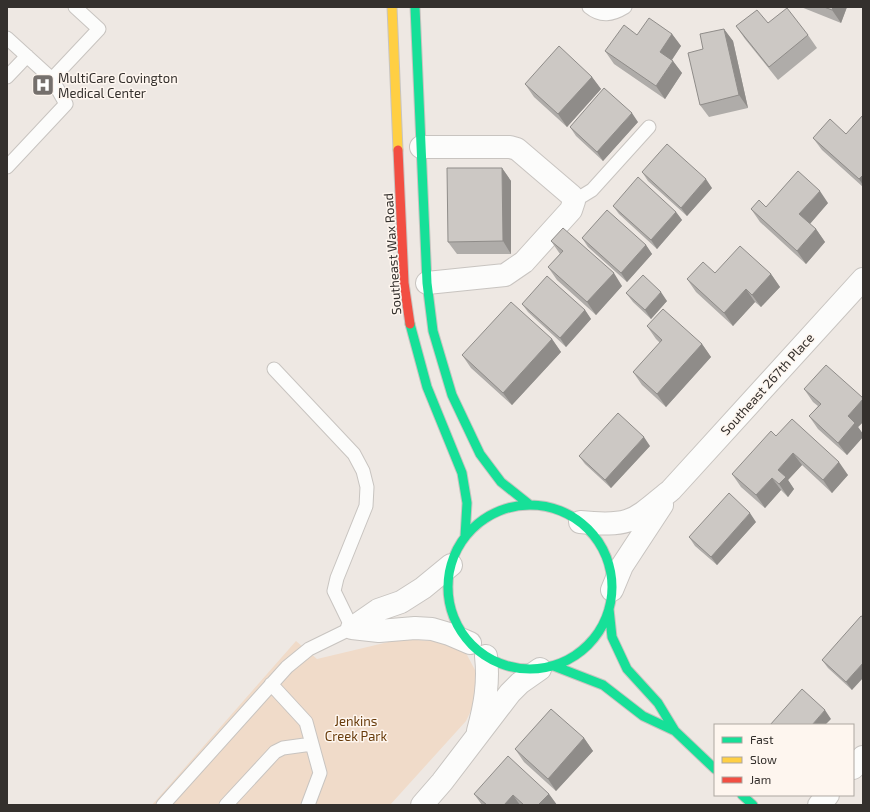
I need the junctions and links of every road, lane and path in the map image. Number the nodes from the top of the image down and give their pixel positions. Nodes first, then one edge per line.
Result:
1 (75, 7) edge
2 (392, 7) edge
3 (416, 7) edge
4 (588, 7) edge
5 (626, 7) edge
6 (7, 38) edge
7 (27, 56) junction
8 (7, 77) edge
9 (52, 79) junction
10 (649, 127) dead end
11 (421, 147) junction
12 (7, 168) edge
13 (574, 201) junction
14 (863, 279) edge
15 (427, 283) junction
16 (274, 369) dead end
17 (671, 490) junction
18 (530, 505) junction
19 (580, 522) junction
20 (465, 537) junction
21 (451, 565) junction
22 (611, 599) junction
23 (352, 628) junction
24 (478, 650) junction
25 (547, 667) junction
26 (272, 684) junction
27 (675, 731) junction
28 (476, 736) junction
29 (312, 744) junction
30 (863, 757) edge
31 (854, 767) edge
32 (714, 768) edge
33 (743, 796) edge
34 (827, 796) edge
35 (163, 805) edge
36 (226, 805) edge
37 (308, 805) edge
38 (422, 805) edge
39 (753, 805) edge
40 (819, 805) edge

1 - 9 lane
2 - 20 street, Southeast Wax Road
3 - 11 street
4 - 5 lane
6 - 7 lane
7 - 8 lane
7 - 9 lane
9 - 12 lane
10 - 13 lane
11 - 13 street
11 - 15 street
13 - 15 street
14 - 17 street, Southeast 267th Place
15 - 18 street
16 - 23 lane
17 - 19 street, Southeast 267th Place
17 - 22 street, Southeast 267th Place
18 - 19 street
18 - 20 street
19 - 22 street
20 - 21 street
21 - 23 street
21 - 24 street
22 - 25 street
22 - 27 street
23 - 24 street
23 - 26 lane
24 - 25 street
24 - 28 street
25 - 27 street
25 - 28 street
26 - 29 lane
26 - 35 lane
27 - 32 street
28 - 38 street
29 - 36 lane
29 - 37 lane
30 - 31 street
33 - 39 street
34 - 40 street

